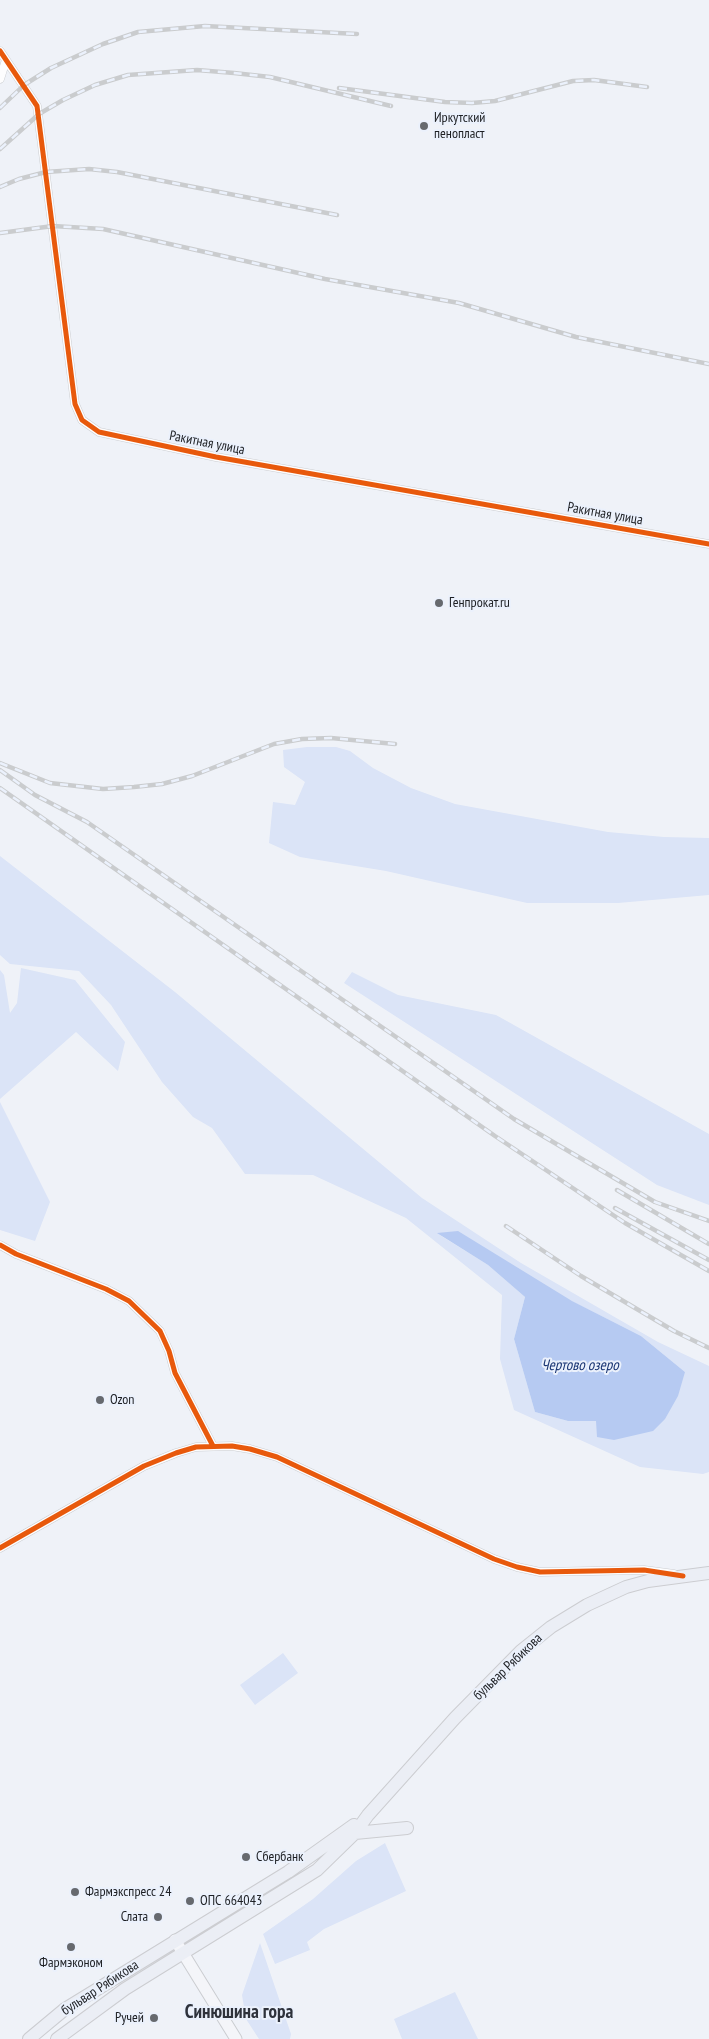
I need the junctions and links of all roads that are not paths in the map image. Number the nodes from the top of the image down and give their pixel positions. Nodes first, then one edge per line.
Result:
1 (0, 51) edge
2 (6, 60) junction
3 (0, 79) edge
4 (709, 544) edge
5 (0, 1245) edge
6 (213, 1446) junction
7 (0, 1548) edge
8 (709, 1573) edge
9 (683, 1576) junction
10 (368, 1815) junction
11 (408, 1828) dead end
12 (355, 1833) junction
13 (175, 1940) junction
14 (183, 1954) junction
15 (29, 2039) edge
16 (58, 2039) edge
17 (236, 2039) edge

1 - 2 street, Ракитная улица
2 - 3 street
2 - 4 street, Ракитная улица
5 - 6 street
6 - 7 street
6 - 9 street
8 - 9 main road, бульвар Рябикова
9 - 10 main road, бульвар Рябикова
10 - 12 main road, бульвар Рябикова
10 - 13 main road, бульвар Рябикова
11 - 12 main road
12 - 14 main road, бульвар Рябикова
13 - 14 street
13 - 15 main road, бульвар Рябикова
14 - 16 main road, бульвар Рябикова
14 - 17 street

